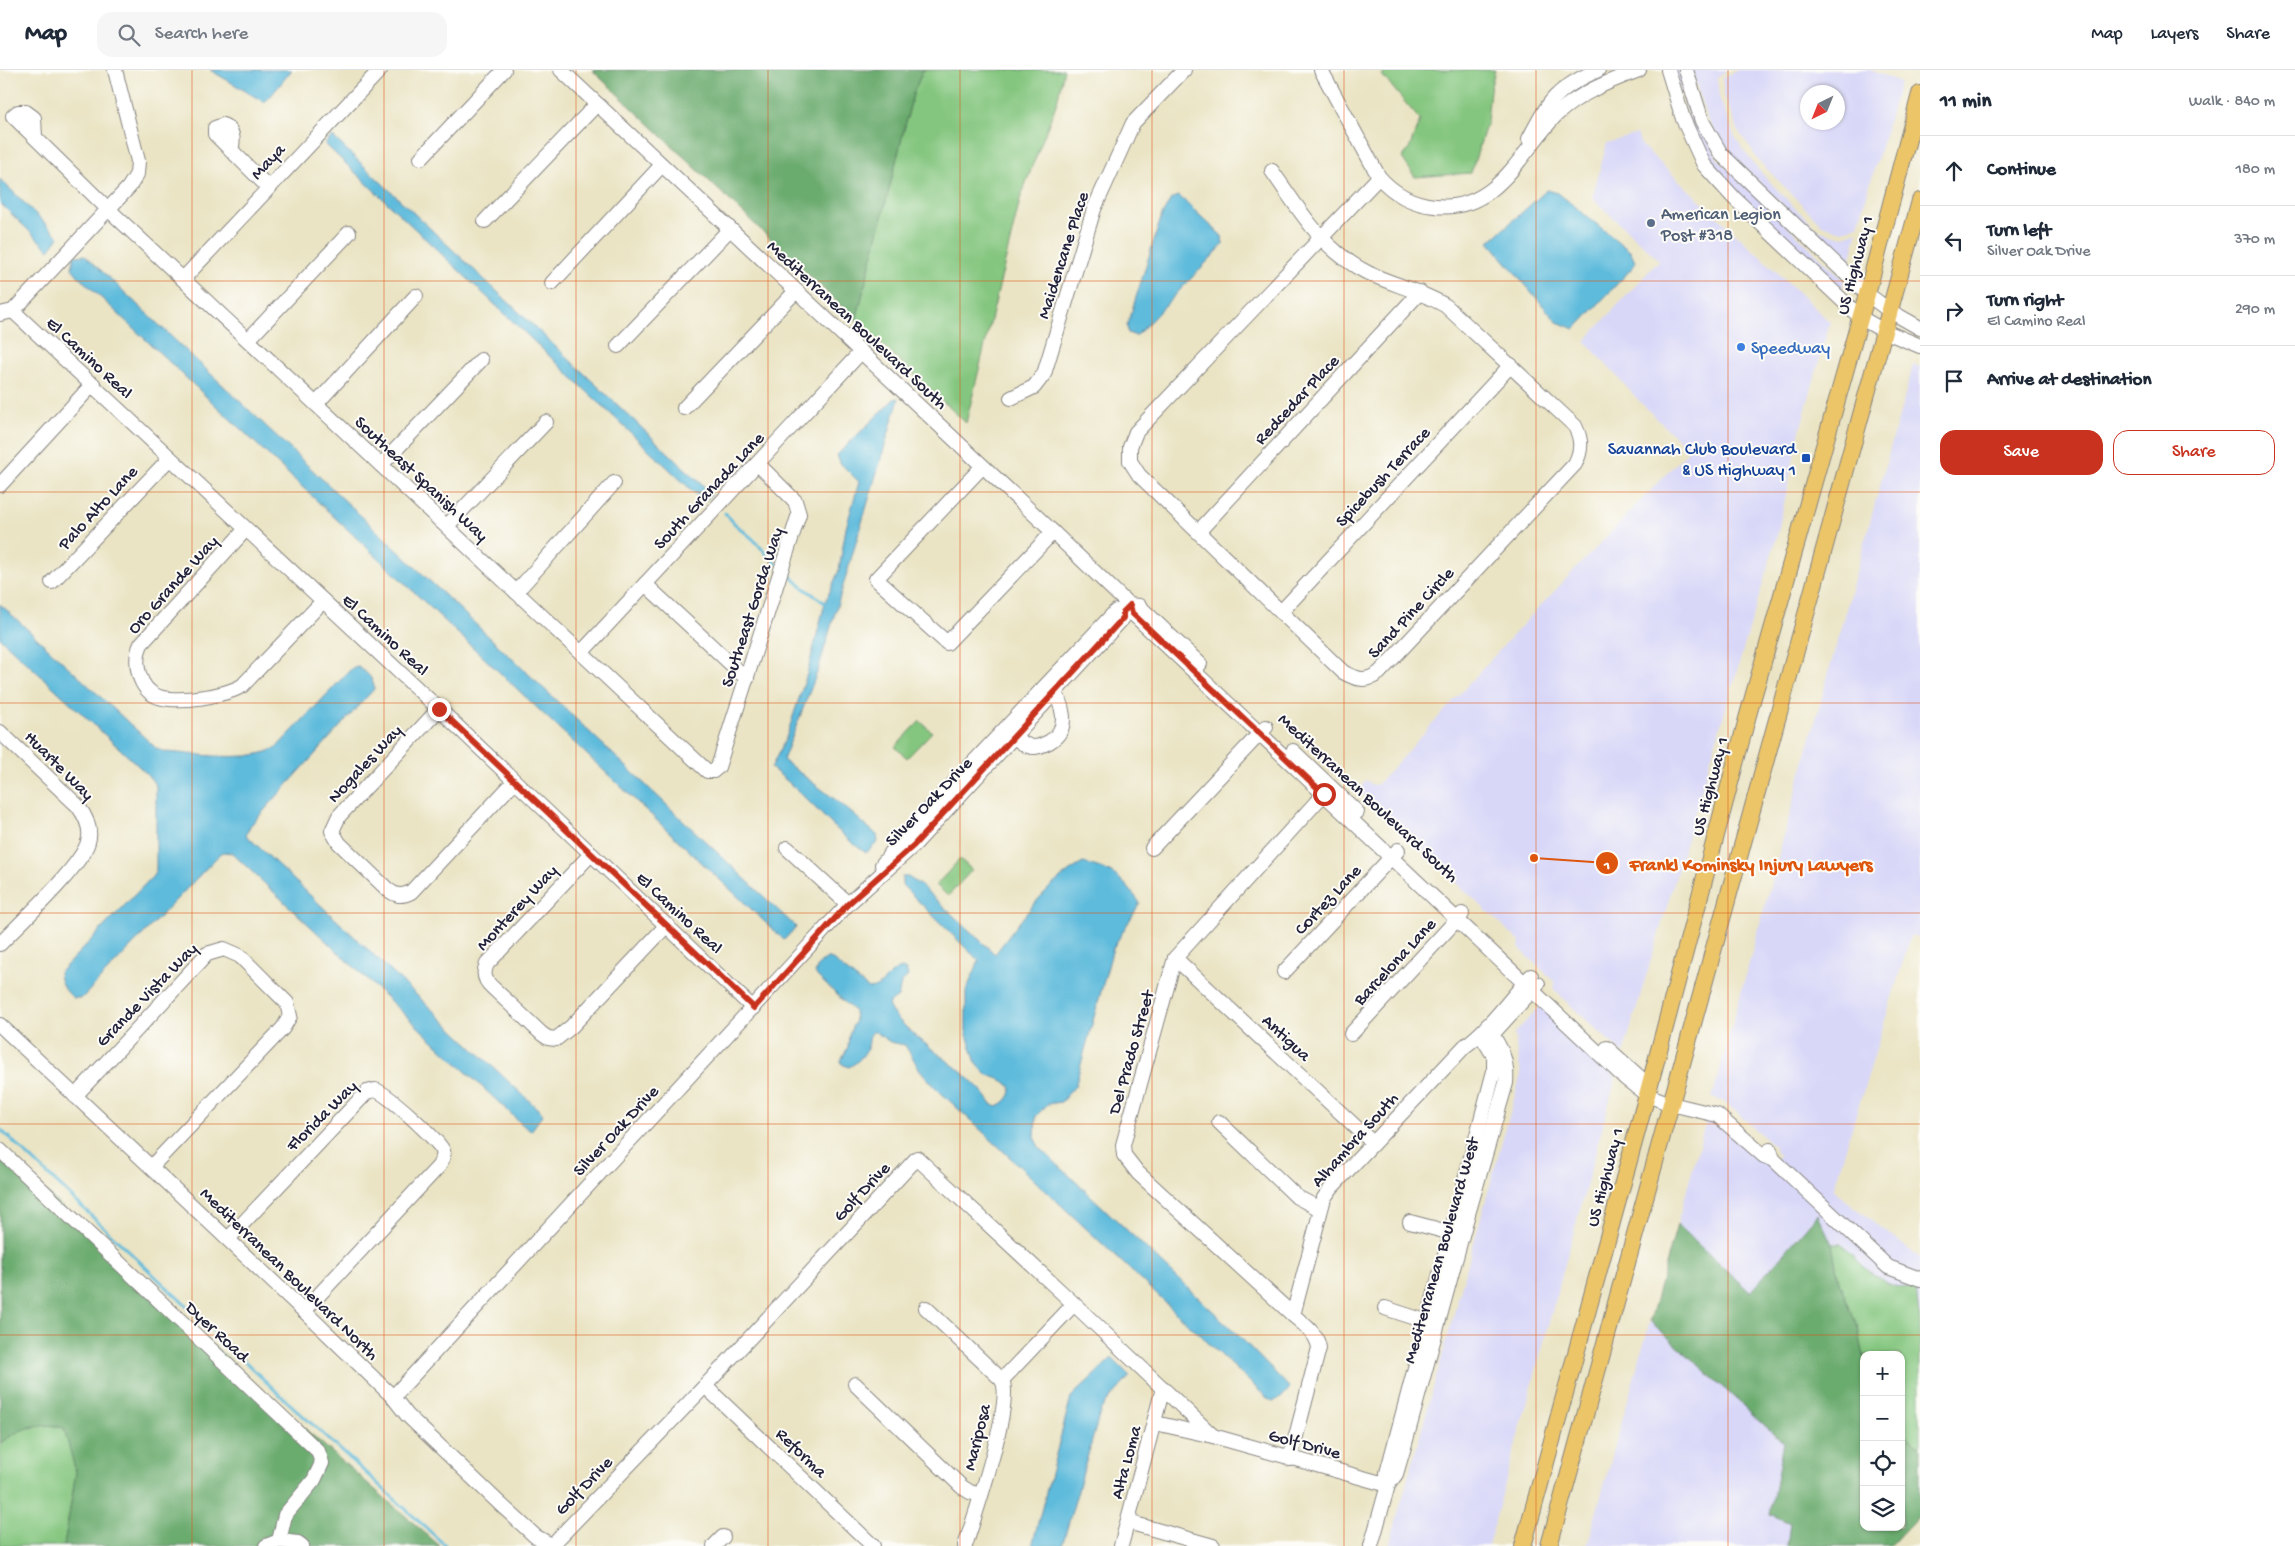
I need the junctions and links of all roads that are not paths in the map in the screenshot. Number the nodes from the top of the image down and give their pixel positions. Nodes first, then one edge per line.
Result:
1 (115, 70) edge
2 (380, 70) edge
3 (504, 70) edge
4 (561, 70) edge
5 (1184, 70) edge
6 (1321, 70) edge
7 (1598, 70) edge
8 (1639, 70) edge
9 (1668, 70) edge
10 (1686, 70) edge
11 (1920, 94) edge
12 (597, 104) junction
13 (35, 137) dead end
14 (231, 151) dead end
15 (421, 158) dead end
16 (662, 165) junction
17 (1512, 170) junction
18 (1272, 171) dead end
19 (1379, 177) junction
20 (268, 187) junction
21 (1920, 201) edge
22 (107, 208) junction
23 (485, 221) dead end
24 (729, 230) junction
25 (349, 233) dead end
26 (1319, 238) junction
27 (183, 279) junction
28 (552, 283) dead end
29 (796, 291) junction
30 (1420, 292) junction
31 (1867, 294) junction
32 (416, 296) dead end
33 (1890, 311) junction
34 (6, 312) edge
35 (1861, 318) junction
36 (1920, 328) edge
37 (1884, 331) junction
38 (248, 340) junction
39 (618, 346) dead end
40 (1920, 346) edge
41 (861, 352) junction
42 (481, 360) dead end
43 (1511, 365) junction
44 (93, 384) junction
45 (1011, 398) dead end
46 (316, 404) junction
47 (684, 408) dead end
48 (546, 422) dead end
49 (170, 458) junction
50 (758, 464) junction
51 (381, 465) junction
52 (982, 466) junction
53 (614, 483) dead end
54 (0, 485) edge
55 (447, 526) junction
56 (246, 529) junction
57 (1199, 531) junction
58 (1053, 532) junction
59 (52, 582) dead end
60 (645, 584) junction
61 (516, 592) junction
62 (323, 601) junction
63 (1126, 608) junction
64 (1281, 612) junction
65 (581, 653) junction
66 (748, 679) junction
67 (1051, 688) junction
68 (439, 709) junction
69 (1263, 730) junction
70 (0, 732) edge
71 (1010, 733) junction
72 (715, 777) joint
73 (514, 782) junction
74 (1327, 790) junction
75 (787, 848) dead end
76 (1152, 848) dead end
77 (1394, 853) junction
78 (591, 854) junction
79 (848, 904) junction
80 (1461, 916) junction
81 (667, 925) junction
82 (0, 944) edge
83 (1175, 958) junction
84 (1284, 972) dead end
85 (1532, 983) junction
86 (754, 1008) junction
87 (0, 1025) edge
88 (1486, 1031) junction
89 (1351, 1034) dead end
90 (1648, 1091) junction
91 (75, 1096) junction
92 (1673, 1099) junction
93 (1219, 1122) dead end
94 (1373, 1143) junction
95 (0, 1150) edge
96 (151, 1167) junction
97 (1320, 1209) junction
98 (1410, 1222) dead end
99 (1457, 1234) junction
100 (228, 1240) junction
101 (1920, 1279) edge
102 (1074, 1304) junction
103 (926, 1308) dead end
104 (1385, 1308) dead end
105 (304, 1311) junction
106 (1293, 1315) junction
107 (1433, 1324) junction
108 (1002, 1380) junction
109 (855, 1384) dead end
110 (705, 1386) junction
111 (1163, 1388) junction
112 (393, 1397) junction
113 (1155, 1423) junction
114 (1213, 1436) junction
115 (1290, 1459) junction
116 (1388, 1485) junction
117 (980, 1495) junction
118 (1128, 1522) junction
119 (865, 1543) edge
120 (273, 1544) edge
121 (553, 1545) edge
122 (302, 1546) edge
123 (965, 1546) edge
124 (1121, 1546) edge
125 (1212, 1546) edge
126 (1371, 1546) edge
127 (1523, 1546) edge
128 (1549, 1546) edge

1 - 22 street
2 - 20 street, Maya
3 - 15 street
4 - 12 street, Mediterranean Boulevard South
5 - 45 street, Maidencane Place
6 - 19 street
7 - 17 street
8 - 17 street
9 - 35 street
10 - 31 street
11 - 31 main road, US Highway 1
12 - 16 street, Mediterranean Boulevard South
12 - 23 street
13 - 22 street, Southeast Spanish Way
14 - 20 street
16 - 24 street, Mediterranean Boulevard South
16 - 28 street
17 - 19 street
18 - 26 street
19 - 26 street, Sand Pine Circle
20 - 27 street, Maya
21 - 33 main road
22 - 27 street, Southeast Spanish Way
22 - 34 street
24 - 29 street, Mediterranean Boulevard South
24 - 39 street
25 - 38 street
26 - 30 street, Sand Pine Circle
26 - 57 street, Sand Pine Circle
27 - 38 street, Southeast Spanish Way
29 - 41 street, Mediterranean Boulevard South
29 - 47 street
30 - 43 street, Sand Pine Circle
30 - 57 street, Redcedar Place
31 - 33 street
31 - 35 main road, US Highway 1
32 - 46 street
33 - 36 street
33 - 37 main road
34 - 44 street, El Camino Real
35 - 37 street
35 - 90 main road, US Highway 1
37 - 40 street
37 - 92 main road
38 - 46 street, Southeast Spanish Way
41 - 50 street, South Granada Lane
41 - 52 street, Mediterranean Boulevard South
42 - 51 street
43 - 64 street, Spicebush Terrace
43 - 64 street, Sand Pine Circle
44 - 49 street, El Camino Real
44 - 54 street
46 - 51 street, Southeast Spanish Way
48 - 55 street
49 - 56 street, El Camino Real
49 - 59 street, Palo Alto Lane
50 - 60 street, South Granada Lane
50 - 66 street, Southeast Gorda Way
51 - 55 street, Southeast Spanish Way
52 - 58 street, Mediterranean Boulevard South
52 - 58 street
53 - 61 street
55 - 61 street, Southeast Spanish Way
56 - 62 street, El Camino Real
56 - 62 street, Oro Grande Way
57 - 64 street, Sand Pine Circle
58 - 63 street, Mediterranean Boulevard South
60 - 65 street, South Granada Lane
60 - 66 street
61 - 65 street, Southeast Spanish Way
62 - 68 street, El Camino Real
63 - 67 street, Silver Oak Drive
63 - 69 street, Mediterranean Boulevard South
65 - 72 street, Southeast Spanish Way
66 - 72 street, Southeast Gorda Way
67 - 71 street, Silver Oak Drive
67 - 71 street
68 - 73 street, El Camino Real
68 - 73 street, Nogales Way
69 - 74 street, Mediterranean Boulevard South
69 - 76 street
70 - 82 street, Huarte Way
71 - 79 street, Silver Oak Drive
73 - 78 street, El Camino Real
74 - 77 street, Mediterranean Boulevard South
74 - 83 street, Del Prado Street
75 - 79 street
77 - 80 street, Mediterranean Boulevard South
77 - 84 street, Cortez Lane
78 - 81 street, El Camino Real
78 - 81 street, Monterey Way
79 - 86 street, Silver Oak Drive
80 - 85 street, Mediterranean Boulevard South
80 - 89 street, Barcelona Lane
81 - 86 street, El Camino Real
83 - 94 street, Antigua
83 - 106 street, Del Prado Street
85 - 88 street, Alhambra South
85 - 90 street, Mediterranean Boulevard South
86 - 112 street, Silver Oak Drive
87 - 91 street, Mediterranean Boulevard North
88 - 94 street, Alhambra South
88 - 99 street, Mediterranean Boulevard West
90 - 92 street, Mediterranean Boulevard South
90 - 127 main road, US Highway 1
91 - 96 street, Mediterranean Boulevard North
91 - 96 street, Grande Vista Way
92 - 101 street, Mediterranean Boulevard South
92 - 128 main road
93 - 97 street
94 - 97 street, Alhambra South
95 - 120 street, Dyer Road
96 - 100 street, Mediterranean Boulevard North
97 - 106 street, Alhambra South
98 - 99 street
99 - 107 street, Mediterranean Boulevard West
100 - 105 street, Mediterranean Boulevard North
100 - 105 street, Florida Way
102 - 108 street
102 - 110 street, Golf Drive
102 - 111 street, Golf Drive
103 - 108 street
104 - 107 street
105 - 112 street, Mediterranean Boulevard North
106 - 115 street
107 - 116 street, Mediterranean Boulevard West
108 - 117 street, Mariposa
109 - 117 street
110 - 119 street, Reforma
110 - 121 street, Golf Drive
111 - 113 street, Alta Loma
111 - 114 street, Golf Drive
112 - 121 street, Mediterranean Boulevard North
113 - 114 street, Golf Drive
113 - 118 street, Alta Loma
114 - 115 street, Golf Drive
115 - 116 street, Golf Drive
116 - 126 street, Mediterranean Boulevard West
117 - 123 street, Mariposa
118 - 124 street, Alta Loma
118 - 125 street
120 - 122 street, Dyer Road

